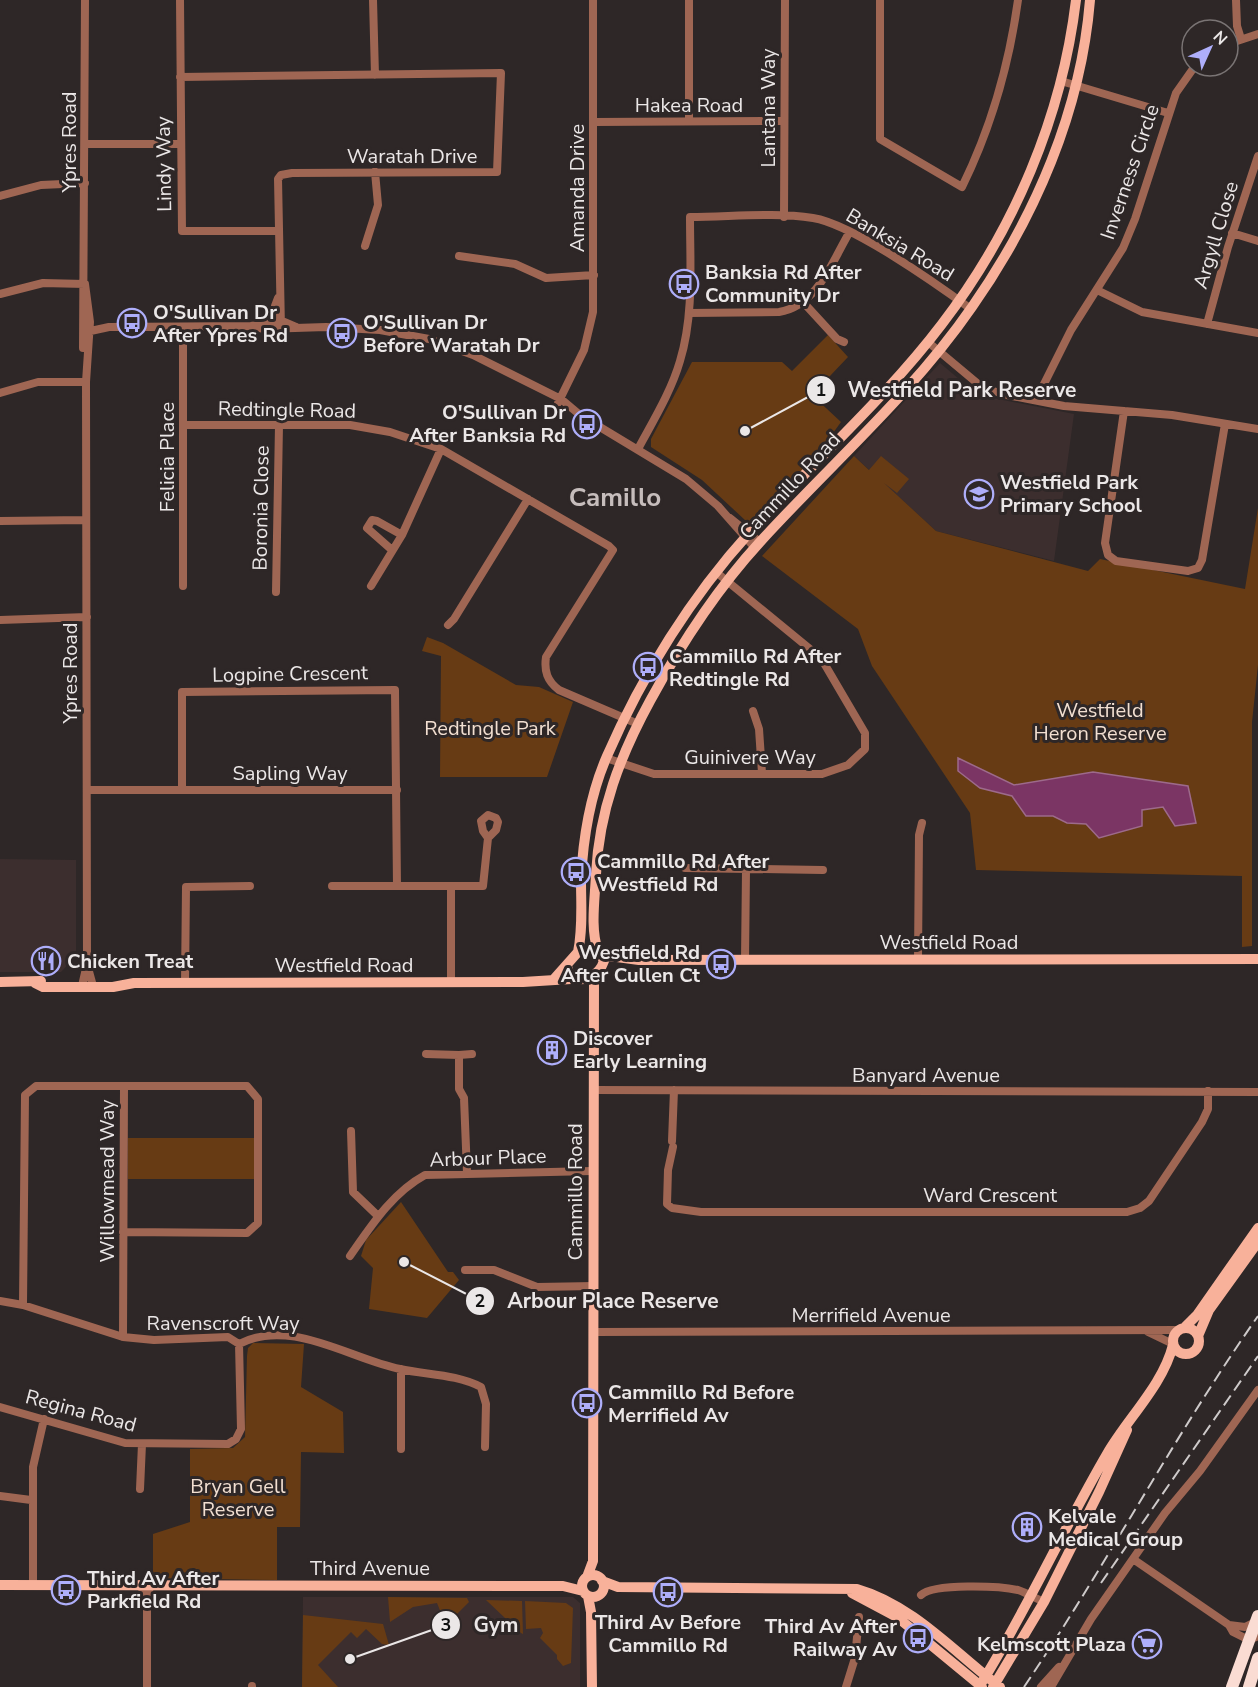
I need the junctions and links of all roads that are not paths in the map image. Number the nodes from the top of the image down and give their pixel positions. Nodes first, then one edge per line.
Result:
1 (85, 0) edge
2 (180, 0) edge
3 (373, 0) edge
4 (593, 0) edge
5 (689, 0) edge
6 (785, 0) edge
7 (880, 0) edge
8 (1018, 0) edge
9 (1076, 0) edge
10 (1090, 0) edge
11 (1236, 0) edge
12 (1258, 34) edge
13 (1241, 39) joint
14 (375, 75) junction
15 (180, 77) junction
16 (1186, 78) edge
17 (1061, 81) junction
18 (1076, 86) junction
19 (1168, 114) junction
20 (689, 120) junction
21 (594, 122) junction
22 (784, 122) junction
23 (85, 144) junction
24 (181, 144) junction
25 (1258, 156) edge
26 (375, 172) junction
27 (85, 183) junction
28 (0, 196) edge
29 (784, 216) junction
30 (277, 231) junction
31 (849, 232) junction
32 (1232, 233) junction
33 (1258, 241) edge
34 (365, 246) dead end
35 (459, 256) dead end
36 (594, 275) junction
37 (85, 284) junction
38 (1097, 290) junction
39 (0, 294) edge
40 (960, 300) junction
41 (803, 302) junction
42 (971, 309) junction
43 (689, 313) junction
44 (1207, 324) junction
45 (279, 325) junction
46 (87, 327) junction
47 (183, 327) junction
48 (1258, 333) edge
49 (844, 342) dead end
50 (928, 342) junction
51 (939, 350) junction
52 (86, 382) junction
53 (0, 393) edge
54 (557, 399) junction
55 (1036, 400) junction
56 (1124, 411) junction
57 (1225, 424) junction
58 (183, 425) junction
59 (279, 425) junction
60 (1258, 429) edge
61 (441, 449) junction
62 (638, 449) junction
63 (528, 499) junction
64 (86, 520) junction
65 (0, 521) edge
66 (402, 535) junction
67 (747, 535) junction
68 (757, 545) junction
69 (392, 550) junction
70 (716, 572) junction
71 (728, 581) junction
72 (183, 586) dead end
73 (371, 586) dead end
74 (276, 592) dead end
75 (87, 617) junction
76 (0, 620) edge
77 (448, 625) dead end
78 (753, 711) dead end
79 (626, 719) junction
80 (638, 724) junction
81 (606, 758) junction
82 (619, 763) junction
83 (762, 773) junction
84 (182, 789) junction
85 (87, 790) junction
86 (397, 790) junction
87 (922, 823) dead end
88 (488, 838) dead end
89 (685, 868) dead end
90 (746, 870) junction
91 (823, 870) dead end
92 (250, 886) dead end
93 (332, 886) dead end
94 (397, 886) junction
95 (450, 886) junction
96 (578, 952) junction
97 (601, 957) junction
98 (1258, 959) edge
99 (746, 960) junction
100 (918, 960) junction
101 (567, 966) junction
102 (594, 976) junction
103 (554, 979) junction
104 (577, 979) junction
105 (0, 982) edge
106 (451, 982) junction
107 (87, 983) junction
108 (185, 983) junction
109 (592, 1004) junction
110 (426, 1054) dead end
111 (472, 1054) dead end
112 (459, 1055) junction
113 (124, 1086) junction
114 (593, 1090) junction
115 (674, 1090) junction
116 (1208, 1092) junction
117 (1258, 1092) edge
118 (351, 1131) dead end
119 (592, 1172) junction
120 (467, 1173) junction
121 (378, 1216) junction
122 (1258, 1228) edge
123 (123, 1232) junction
124 (1258, 1242) edge
125 (350, 1256) dead end
126 (465, 1270) dead end
127 (594, 1286) junction
128 (0, 1301) edge
129 (23, 1305) junction
130 (1181, 1328) junction
131 (593, 1332) junction
132 (1148, 1332) junction
133 (1198, 1336) junction
134 (123, 1337) junction
135 (239, 1344) junction
136 (1173, 1345) junction
137 (1187, 1354) junction
138 (401, 1369) junction
139 (1161, 1373) junction
140 (1258, 1390) edge
141 (0, 1407) edge
142 (1130, 1418) junction
143 (44, 1419) junction
144 (142, 1444) junction
145 (485, 1447) dead end
146 (401, 1449) dead end
147 (140, 1489) dead end
148 (0, 1496) edge
149 (31, 1500) junction
150 (1133, 1559) junction
151 (0, 1585) edge
152 (33, 1585) junction
153 (593, 1586) junction
154 (146, 1587) junction
155 (921, 1594) dead end
156 (1032, 1596) junction
157 (1044, 1602) junction
158 (860, 1617) dead end
159 (1257, 1619) edge
160 (1229, 1625) junction
161 (1254, 1638) edge
162 (1258, 1658) edge
163 (1064, 1662) junction
164 (982, 1684) edge
165 (996, 1686) edge
166 (147, 1687) edge
167 (592, 1687) edge
168 (846, 1687) edge
169 (1041, 1687) edge
170 (1052, 1687) edge
171 (1232, 1687) edge
172 (1249, 1687) edge

1 - 23 street, Ypres Road
2 - 15 street, Lindy Way
3 - 14 street
4 - 21 street, Amanda Drive
5 - 20 street
6 - 22 street, Lantana Way
7 - 8 street
9 - 17 main road, Cammillo Road
10 - 18 main road, Cammillo Road
11 - 13 street
12 - 13 street
14 - 15 street, Waratah Drive
14 - 26 street, Waratah Drive
15 - 24 street, Lindy Way
16 - 19 street, Inverness Circle
17 - 18 street
17 - 40 main road, Cammillo Road
18 - 19 street
18 - 42 main road, Cammillo Road
19 - 38 street, Inverness Circle
20 - 21 street, Hakea Road
20 - 22 street, Hakea Road
21 - 36 street, Amanda Drive
22 - 29 street, Lantana Way
23 - 24 street
23 - 27 street, Ypres Road
24 - 30 street, Lindy Way
25 - 32 street, Argyll Close
26 - 30 street, Waratah Drive
26 - 34 street
27 - 28 street
27 - 37 street, Ypres Road
29 - 31 street, Banksia Road
29 - 43 street, Banksia Road
30 - 45 street, Waratah Drive
31 - 40 street, Banksia Road
31 - 41 street
32 - 33 street
32 - 44 street, Argyll Close
35 - 36 street
36 - 54 street, Amanda Drive
37 - 39 street
37 - 46 street, Ypres Road
38 - 44 street
38 - 55 street, Inverness Circle
40 - 42 street, Banksia Road
40 - 50 main road, Cammillo Road
41 - 43 street
41 - 49 street
42 - 51 main road, Cammillo Road
43 - 62 street, Banksia Road
44 - 48 street
45 - 47 street
45 - 54 street
46 - 47 street
46 - 52 street, Ypres Road
47 - 58 street, Felicia Place
50 - 51 street
50 - 67 main road, Cammillo Road
51 - 55 street
51 - 68 main road, Cammillo Road
52 - 53 street
52 - 64 street, Ypres Road
54 - 62 street
55 - 56 street
56 - 57 street
56 - 57 street
57 - 60 street
58 - 59 street, Redtingle Road
58 - 72 street, Felicia Place
59 - 61 street, Redtingle Road
59 - 74 street, Boronia Close
61 - 63 street, Redtingle Road
61 - 66 street
62 - 67 street
63 - 77 street
63 - 79 street, Redtingle Road
64 - 65 street
64 - 75 street, Ypres Road
66 - 69 street
66 - 69 street
67 - 68 street
67 - 70 main road, Cammillo Road
68 - 71 main road, Cammillo Road
69 - 73 street
70 - 71 street, Guinivere Way
70 - 79 main road, Cammillo Road
71 - 80 main road, Cammillo Road
71 - 83 street, Guinivere Way
75 - 76 street
75 - 85 street, Ypres Road
78 - 83 street
79 - 80 street, Redtingle Road
79 - 81 main road, Cammillo Road
80 - 82 main road, Cammillo Road
81 - 82 street, Guinivere Way
81 - 96 main road, Cammillo Road
82 - 83 street, Guinivere Way
82 - 97 main road, Cammillo Road
84 - 85 street, Sapling Way
84 - 86 street, Sapling Way
84 - 86 street, Logpine Crescent
85 - 107 street, Ypres Road
86 - 94 street
87 - 100 street
88 - 95 street
89 - 90 street
90 - 91 street
90 - 99 street
92 - 108 street
93 - 94 street
94 - 95 street
95 - 106 street
96 - 97 main road, Westfield Road
96 - 101 main road
97 - 99 main road, Westfield Road
97 - 102 main road
98 - 100 main road, Westfield Road
99 - 100 main road, Westfield Road
101 - 103 main road
101 - 104 main road, Cammillo Road
102 - 104 main road, Westfield Road
102 - 109 main road, Cammillo Road
103 - 104 main road, Westfield Road
103 - 106 main road, Westfield Road
104 - 109 main road, Cammillo Road
105 - 107 main road, Westfield Road
106 - 108 main road, Westfield Road
107 - 108 main road, Westfield Road
109 - 114 main road, Cammillo Road
110 - 112 street
111 - 112 street
112 - 120 street
113 - 123 street, Willowmead Way
113 - 123 street
113 - 129 street, Willowmead Way
114 - 115 street, Banyard Avenue
114 - 119 main road, Cammillo Road
115 - 116 street, Banyard Avenue
115 - 116 street, Ward Crescent
116 - 117 street, Banyard Avenue
118 - 121 street
119 - 120 street, Arbour Place
119 - 127 main road, Cammillo Road
120 - 121 street, Arbour Place
121 - 125 street, Arbour Place
122 - 130 main road
123 - 134 street, Willowmead Way
124 - 133 main road
126 - 127 street
127 - 131 main road, Cammillo Road
128 - 129 street, Ravenscroft Way
129 - 134 street, Ravenscroft Way
130 - 132 street, Merrifield Avenue
130 - 133 main road
130 - 136 main road
131 - 132 street, Merrifield Avenue
131 - 153 main road, Cammillo Road
132 - 136 street, Merrifield Avenue
133 - 137 main road
134 - 135 street, Ravenscroft Way
135 - 138 street, Ravenscroft Way
135 - 144 street, Regina Road
136 - 137 main road
136 - 139 main road
137 - 139 main road
138 - 145 street, Ravenscroft Way
138 - 146 street
139 - 142 main road
140 - 150 street
141 - 143 street, Regina Road
142 - 156 main road
142 - 157 main road
143 - 144 street, Regina Road
143 - 149 street
144 - 147 street
148 - 149 street
149 - 152 street
150 - 160 street
150 - 163 street
151 - 152 main road, Third Avenue
152 - 154 main road, Third Avenue
153 - 154 main road, Third Avenue
153 - 164 main road
153 - 167 main road
154 - 166 street
155 - 156 street
156 - 157 street
156 - 164 main road
157 - 165 main road
158 - 168 street
159 - 160 street
159 - 161 highway
160 - 161 street
161 - 171 highway
162 - 172 highway
163 - 169 street
163 - 170 street
164 - 165 main road

